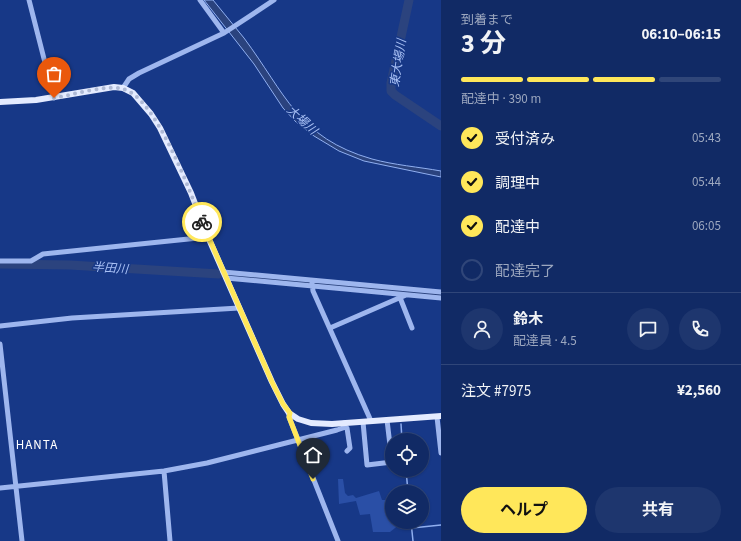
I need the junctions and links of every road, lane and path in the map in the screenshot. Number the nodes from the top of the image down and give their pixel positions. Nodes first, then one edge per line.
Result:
1 (29, 0) edge
2 (200, 0) edge
3 (272, 1) edge
4 (226, 32) junction
5 (123, 88) junction
6 (54, 98) junction
7 (0, 102) edge
8 (208, 237) junction
9 (0, 261) edge
10 (225, 275) junction
11 (312, 283) junction
12 (397, 292) junction
13 (441, 292) edge
14 (441, 298) edge
15 (239, 308) junction
16 (0, 326) edge
17 (330, 328) junction
18 (412, 328) dead end
19 (0, 344) edge
20 (290, 413) junction
21 (439, 416) edge
22 (387, 420) junction
23 (371, 421) junction
24 (363, 422) junction
25 (344, 425) junction
26 (298, 439) junction
27 (346, 451) dead end
28 (441, 453) edge
29 (164, 471) junction
30 (16, 487) junction
31 (0, 488) edge
32 (22, 541) edge
33 (170, 541) edge
34 (338, 541) edge

1 - 6 street
2 - 4 street
3 - 4 street
4 - 5 street
5 - 6 main road
5 - 8 main road
6 - 7 main road
8 - 9 street
8 - 10 main road
10 - 11 street
10 - 15 main road
11 - 12 street
11 - 17 street
12 - 13 street
12 - 14 street
12 - 17 street
12 - 18 street
15 - 16 street
15 - 20 main road
17 - 23 street
19 - 30 street
20 - 25 main road
20 - 26 street
21 - 22 main road
21 - 28 street
22 - 23 main road
22 - 24 street
23 - 24 main road
24 - 25 main road
25 - 26 street
25 - 27 street
26 - 29 street
26 - 34 street
29 - 30 street
29 - 33 street
30 - 31 street
30 - 32 street

